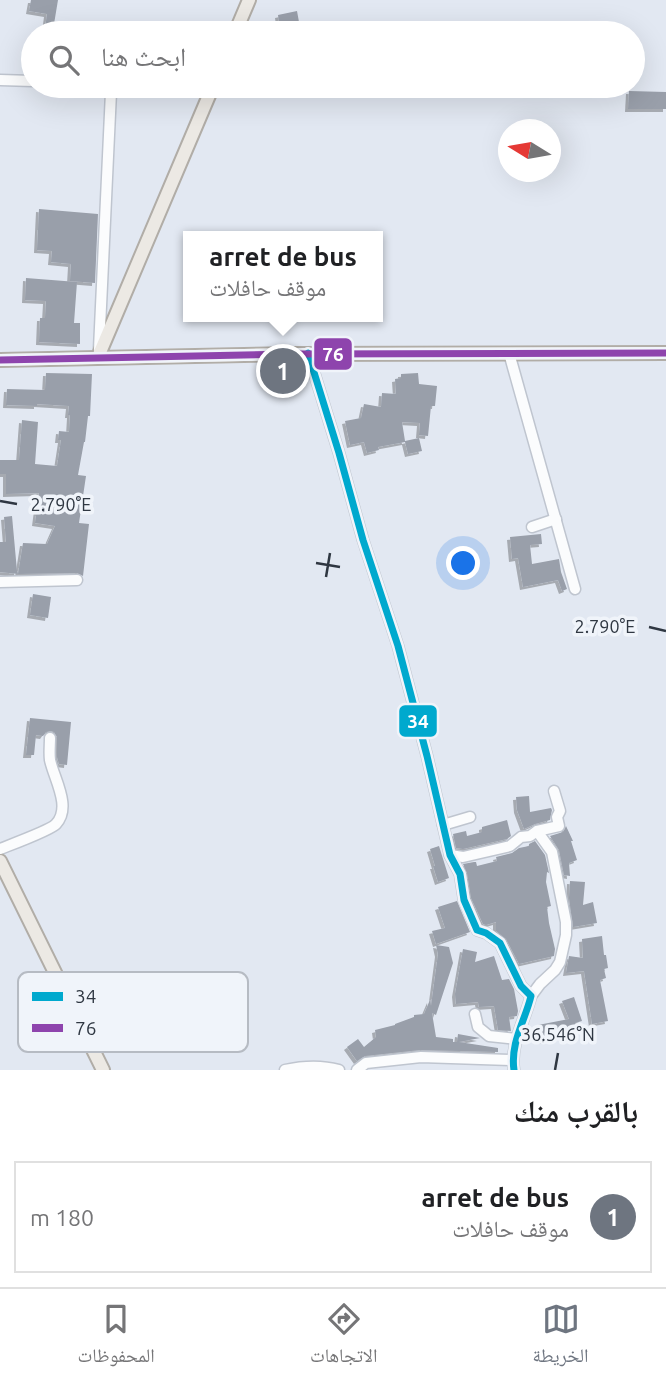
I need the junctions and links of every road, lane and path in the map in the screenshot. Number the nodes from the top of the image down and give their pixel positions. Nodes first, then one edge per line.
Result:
1 (249, 0) edge
2 (240, 21) edge
3 (0, 80) edge
4 (21, 81) edge
5 (111, 98) edge
6 (208, 98) edge
7 (666, 352) edge
8 (509, 353) junction
9 (308, 354) junction
10 (99, 357) junction
11 (0, 360) edge
12 (556, 519) junction
13 (532, 527) dead end
14 (77, 580) dead end
15 (0, 582) edge
16 (575, 589) dead end
17 (50, 738) dead end
18 (554, 791) dead end
19 (470, 817) dead end
20 (443, 825) junction
21 (537, 831) junction
22 (0, 849) edge
23 (450, 855) junction
24 (0, 861) edge
25 (55, 972) edge
26 (531, 996) junction
27 (475, 1014) dead end
28 (516, 1039) junction
29 (94, 1052) edge
30 (514, 1065) edge
31 (103, 1070) edge
32 (285, 1070) edge
33 (339, 1070) edge
34 (357, 1070) edge

1 - 2 main road
3 - 4 street
5 - 10 street
6 - 10 main road
7 - 8 main road
8 - 9 main road
8 - 12 street
9 - 10 main road
9 - 20 street
10 - 11 main road
12 - 13 street
12 - 16 street
14 - 15 street
17 - 22 street
18 - 21 street
19 - 20 street
20 - 23 street
21 - 23 street
21 - 26 street
23 - 26 street
24 - 25 main road
26 - 28 street
27 - 28 street
28 - 30 street
29 - 31 main road
30 - 34 street
32 - 33 street

